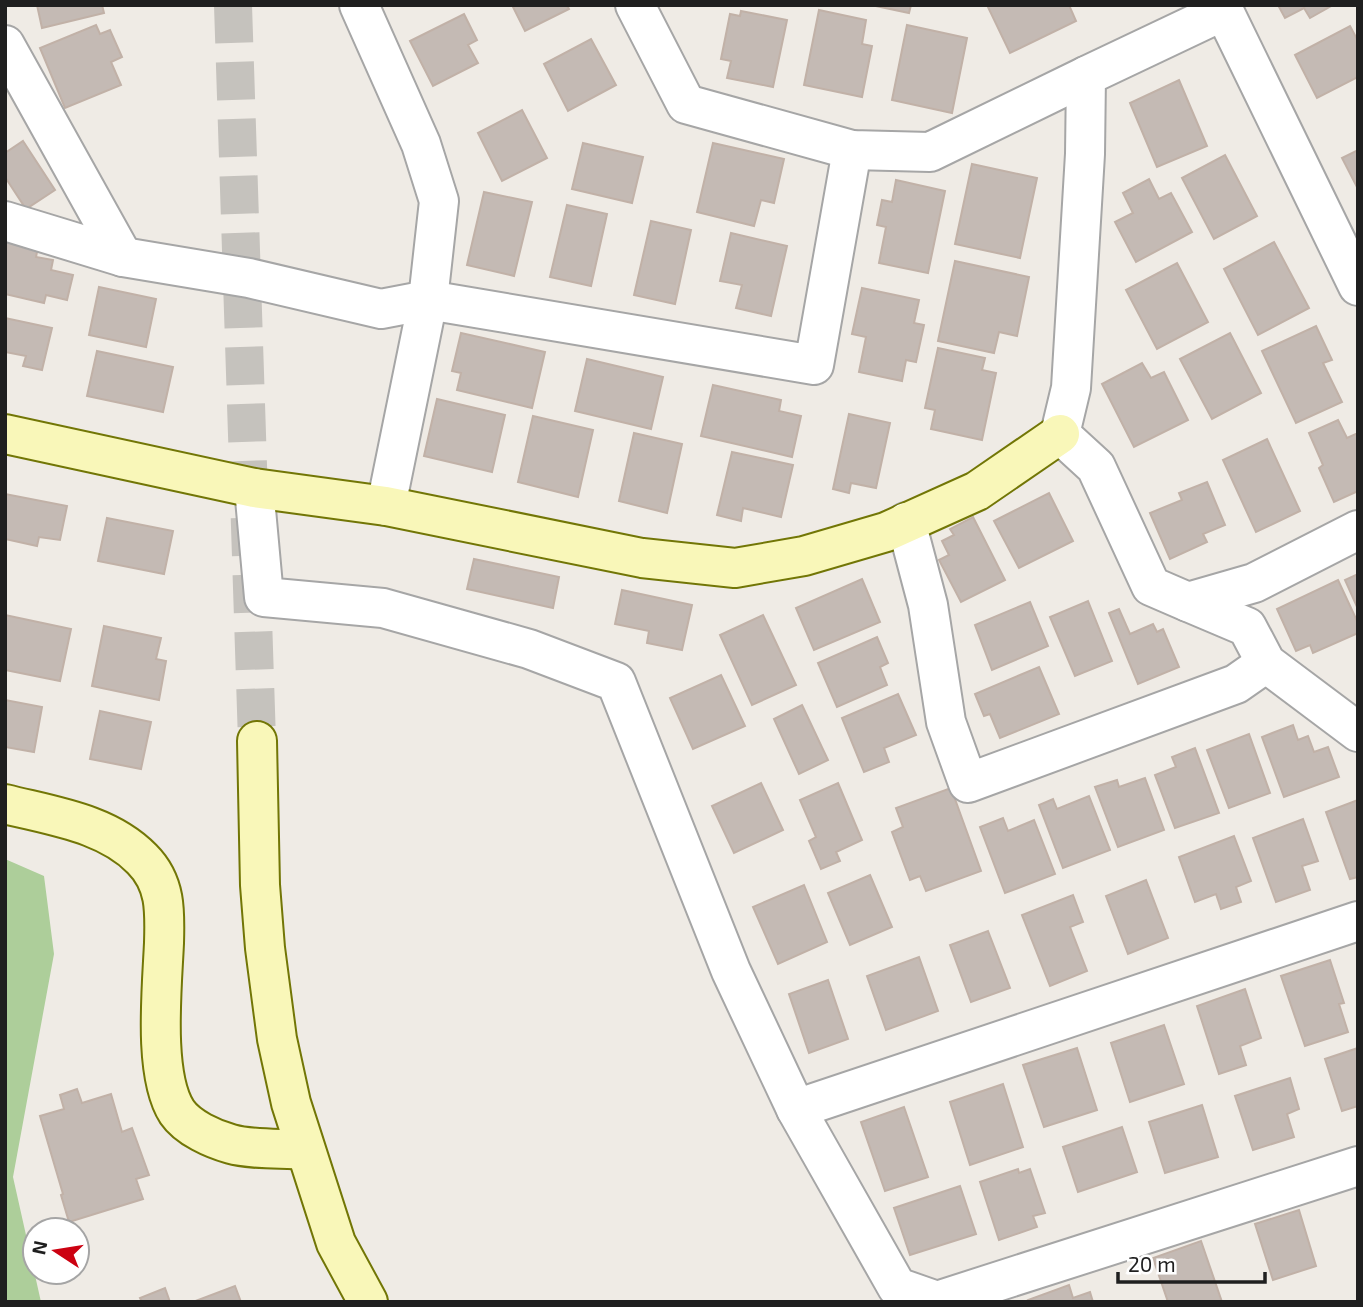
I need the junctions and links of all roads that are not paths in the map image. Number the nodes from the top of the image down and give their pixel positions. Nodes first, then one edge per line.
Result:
1 (359, 5) edge
2 (635, 5) edge
3 (1222, 8) edge
4 (5, 45) edge
5 (1086, 76) junction
6 (852, 150) junction
7 (5, 221) edge
8 (123, 257) junction
9 (1358, 286) edge
10 (428, 300) junction
11 (5, 434) edge
12 (1060, 434) junction
13 (254, 488) junction
14 (386, 506) junction
15 (906, 522) junction
16 (1358, 530) edge
17 (1188, 602) junction
18 (1266, 663) junction
19 (1358, 732) edge
20 (257, 741) tunnel mouth
21 (5, 804) edge
22 (1358, 921) edge
23 (796, 1108) junction
24 (305, 1150) junction
25 (1358, 1166) edge
26 (368, 1302) edge

1 - 10 street
2 - 6 street
3 - 5 street
3 - 9 street
4 - 8 street
5 - 6 street
5 - 12 street
6 - 10 street
7 - 8 street
8 - 10 street
10 - 14 street
11 - 13 street
12 - 15 street
12 - 17 street
13 - 14 street
13 - 23 street
14 - 15 street
15 - 18 street
16 - 17 street
17 - 18 street
18 - 19 street
20 - 24 street
21 - 24 street
22 - 23 street
23 - 25 street
24 - 26 street

